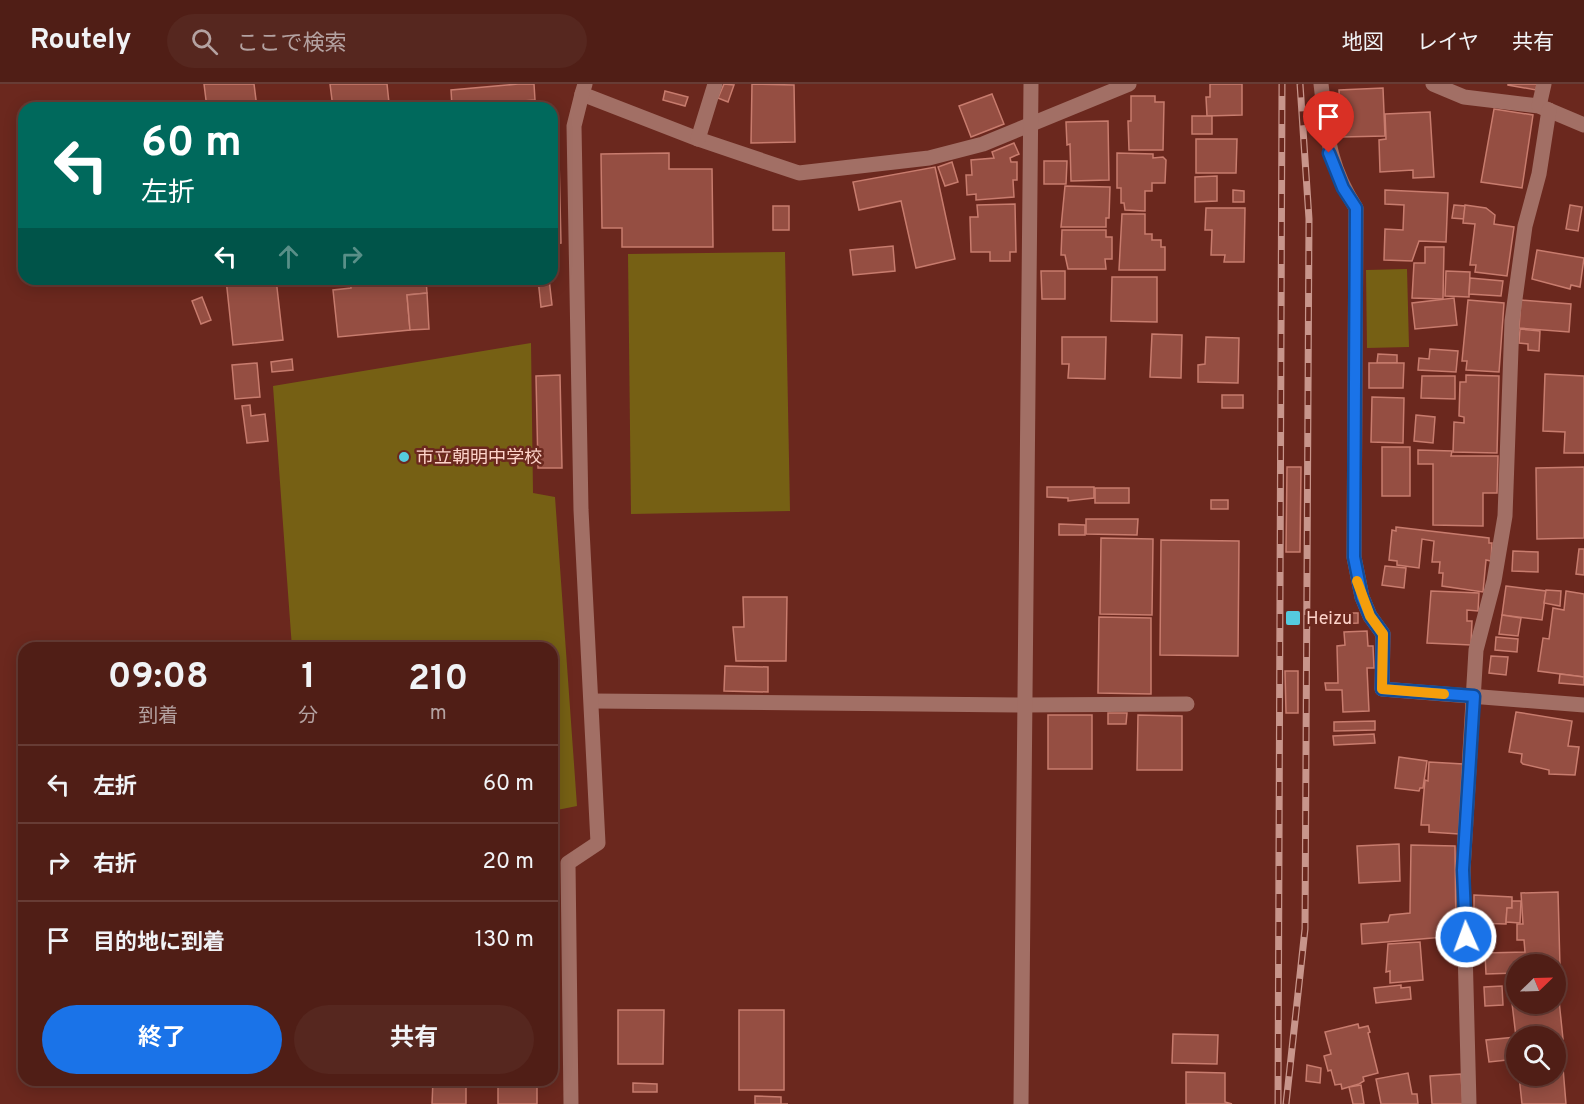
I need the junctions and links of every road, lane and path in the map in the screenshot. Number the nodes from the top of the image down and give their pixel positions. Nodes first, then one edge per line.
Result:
1 (715, 84) edge
2 (1031, 84) edge
3 (1129, 84) edge
4 (1321, 84) edge
5 (1433, 84) edge
6 (1544, 84) edge
7 (583, 89) edge
8 (1544, 108) junction
9 (1031, 122) junction
10 (1584, 125) edge
11 (698, 140) junction
12 (1474, 696) junction
13 (593, 701) junction
14 (1187, 704) dead end
15 (1024, 705) junction
16 (1584, 705) edge
17 (571, 1104) edge
18 (1021, 1104) edge
19 (1469, 1104) edge

1 - 11 street
2 - 9 street
3 - 9 street
4 - 12 street
5 - 8 street
6 - 8 street
7 - 11 street
7 - 13 street
8 - 10 street
8 - 12 street
9 - 11 street
9 - 15 street
12 - 16 street
12 - 19 street
13 - 15 street
13 - 17 street
14 - 15 street
15 - 18 street

